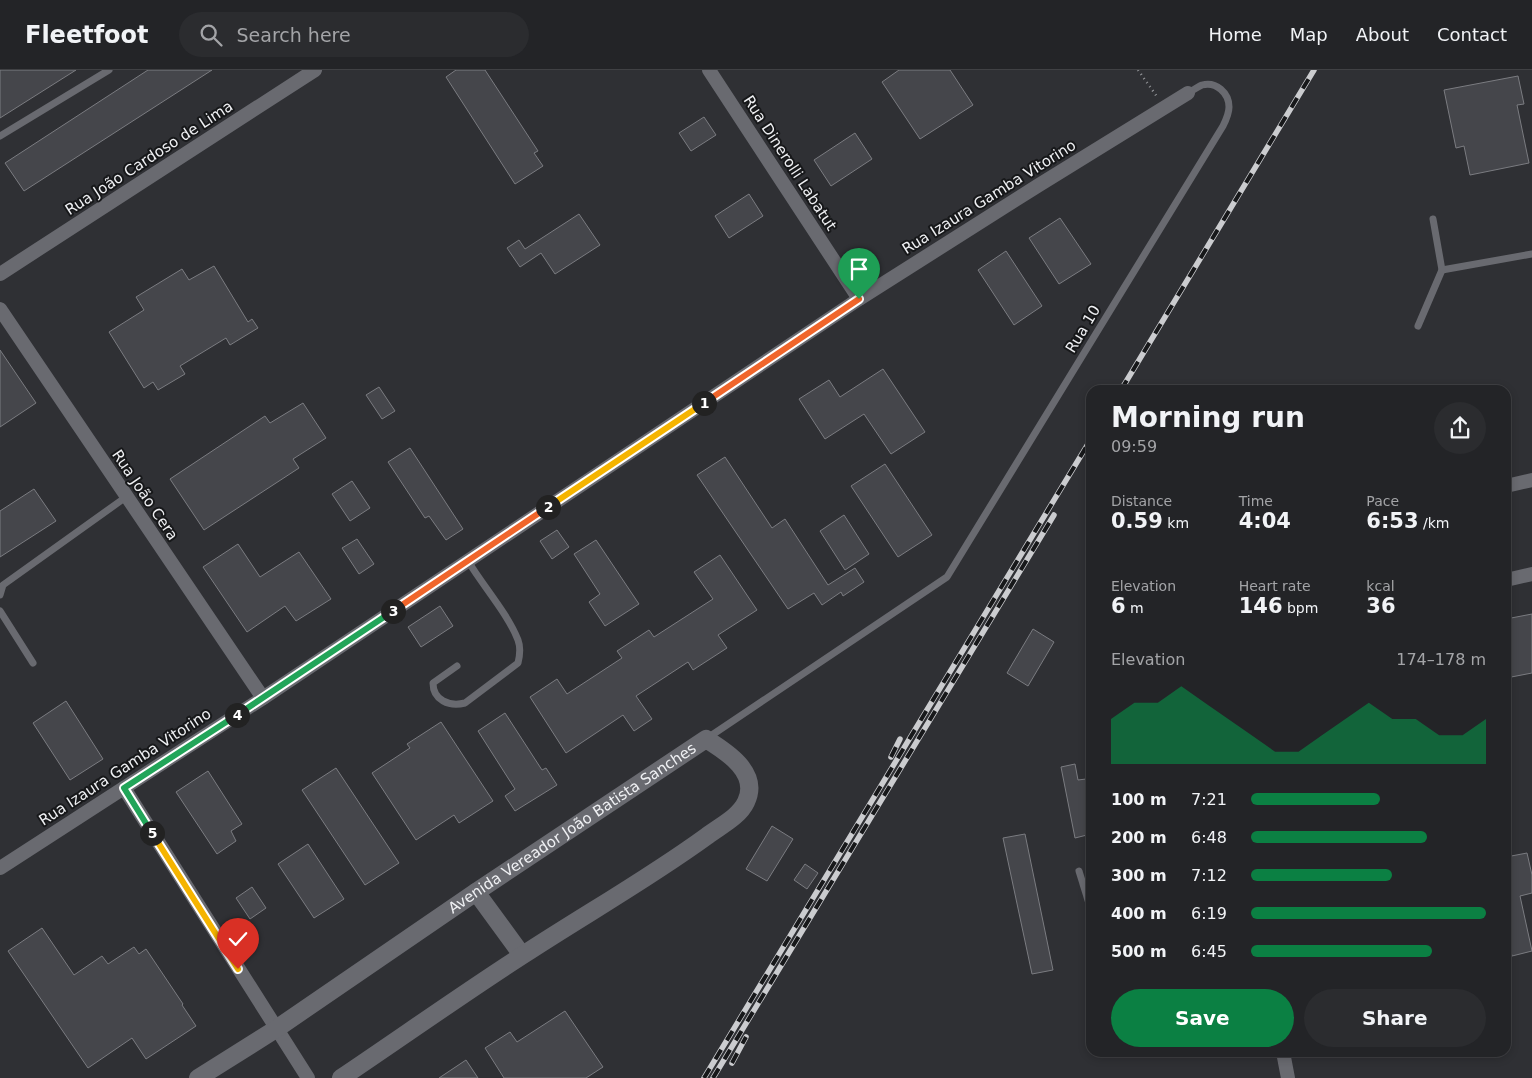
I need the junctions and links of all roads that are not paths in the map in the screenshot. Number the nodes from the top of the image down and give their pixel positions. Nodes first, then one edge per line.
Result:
1 (110, 70) edge
2 (315, 70) edge
3 (709, 70) edge
4 (1224, 92) joint
5 (1188, 93) joint
6 (0, 136) edge
7 (1433, 218) dead end
8 (1532, 254) edge
9 (1442, 270) junction
10 (0, 274) edge
11 (859, 299) junction
12 (0, 309) edge
13 (1418, 326) dead end
14 (1532, 480) edge
15 (1511, 485) edge
16 (126, 497) junction
17 (468, 561) junction
18 (1532, 574) edge
19 (947, 577) joint
20 (1511, 579) edge
21 (0, 595) edge
22 (0, 611) edge
23 (33, 663) dead end
24 (456, 666) dead end
25 (263, 698) junction
26 (706, 739) junction
27 (124, 788) junction
28 (0, 868) edge
29 (1079, 871) dead end
30 (476, 892) junction
31 (1086, 894) edge
32 (522, 955) junction
33 (276, 1029) junction
34 (1284, 1057) edge
35 (198, 1078) edge
36 (308, 1078) edge
37 (341, 1078) edge
38 (1288, 1078) edge

1 - 6 lane
2 - 10 street, Rua João Cardoso de Lima
3 - 11 street, Rua Dinerolli Labatut
4 - 5 lane, Rua Izaura Gamba Vitorino
4 - 19 lane, Rua 10
5 - 11 street, Rua Izaura Gamba Vitorino
7 - 9 lane
8 - 9 lane
9 - 13 lane
11 - 17 street, Rua Izaura Gamba Vitorino
12 - 16 street, Rua João Cera
14 - 15 street
16 - 21 lane
16 - 25 street, Rua João Cera
17 - 24 lane
17 - 25 street, Rua Izaura Gamba Vitorino
18 - 20 street
19 - 26 lane, Avenida Vereador João Batista Sanches
22 - 23 lane
25 - 27 street, Rua Izaura Gamba Vitorino
26 - 30 street, Avenida Vereador João Batista Sanches
26 - 32 street
27 - 28 street, Rua Izaura Gamba Vitorino
27 - 33 street
29 - 31 lane
30 - 32 street
30 - 33 street, Avenida Vereador João Batista Sanches
32 - 37 street
33 - 35 street, Avenida Vereador João Batista Sanches
33 - 36 street
34 - 38 street

